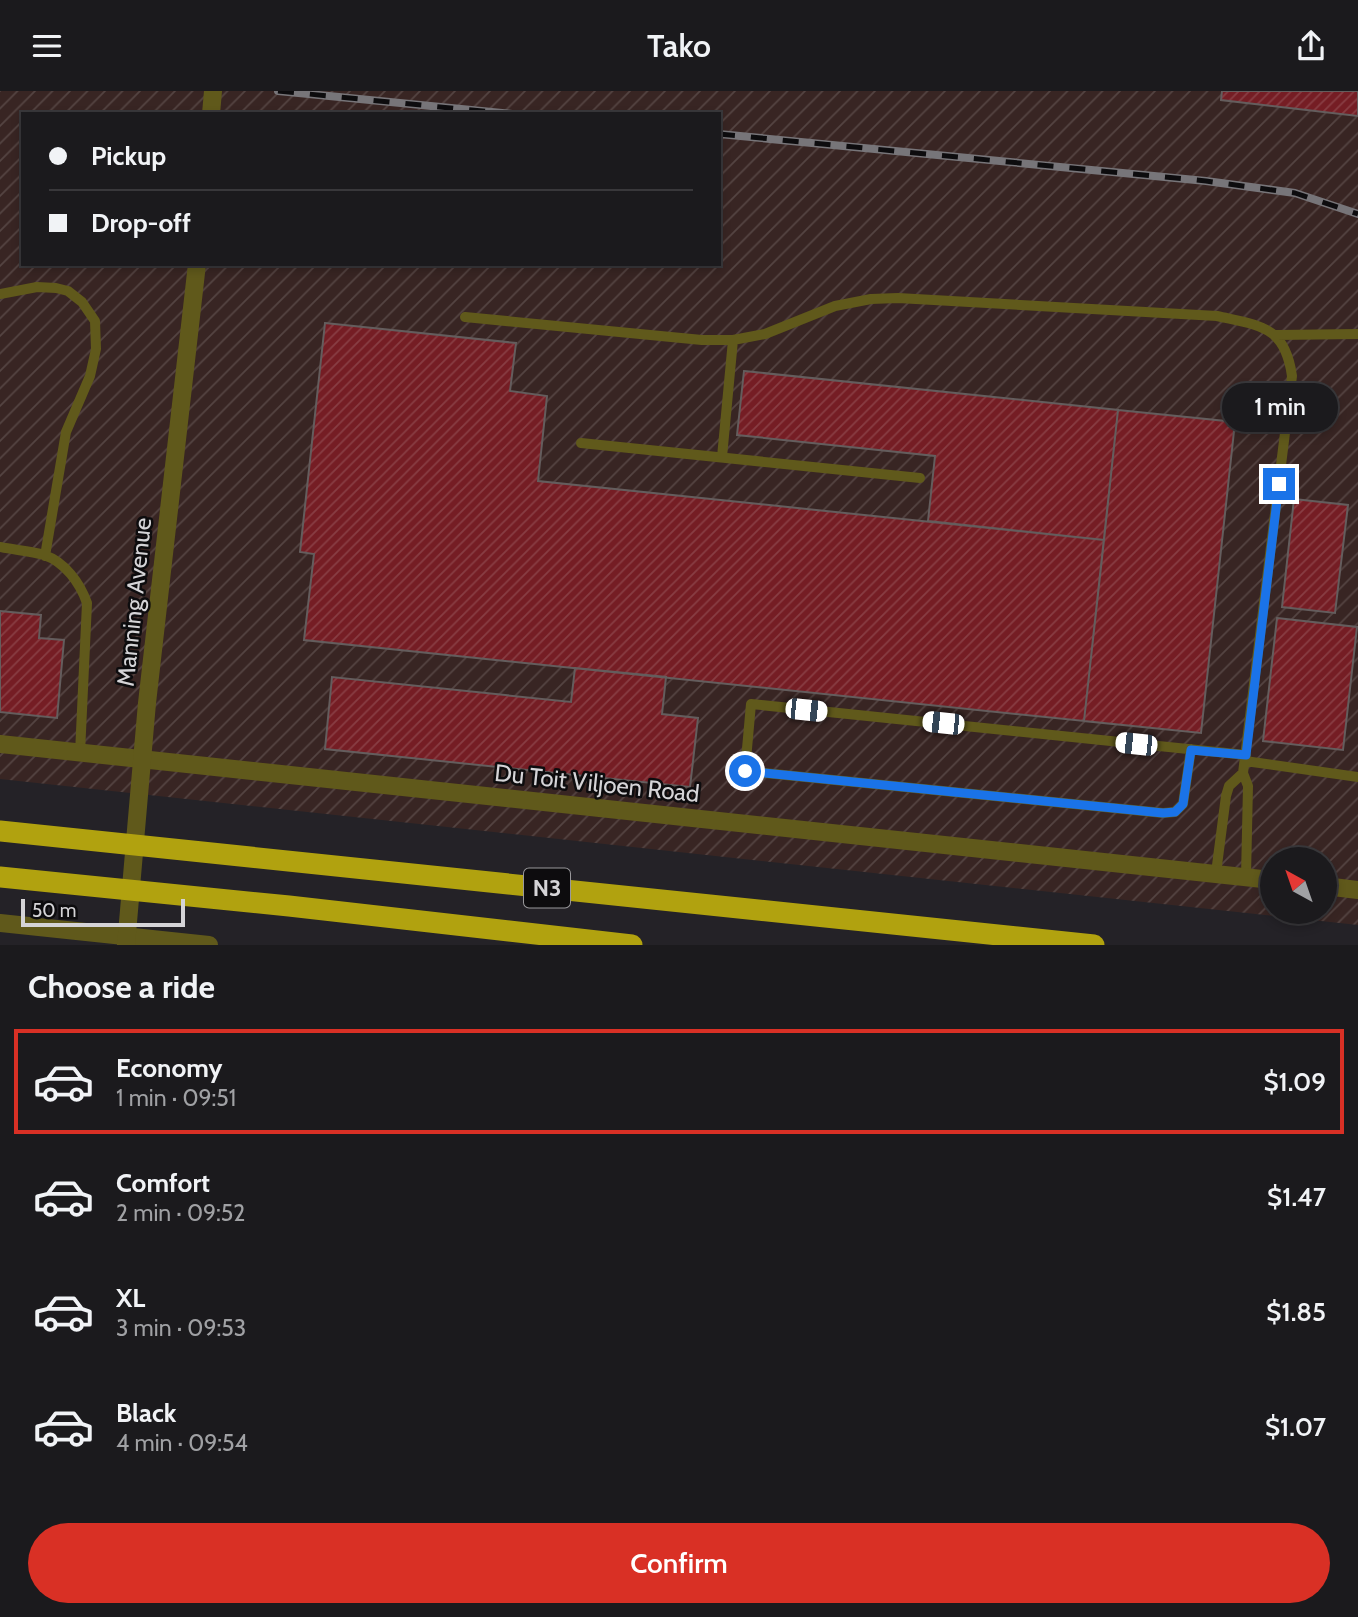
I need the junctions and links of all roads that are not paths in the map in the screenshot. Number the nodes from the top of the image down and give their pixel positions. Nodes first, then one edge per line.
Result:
1 (213, 91) edge
2 (211, 112) edge
3 (197, 266) edge
4 (0, 294) edge
5 (465, 317) dead end
6 (1358, 334) edge
7 (1276, 335) junction
8 (733, 340) junction
9 (581, 443) dead end
10 (722, 457) junction
11 (920, 478) dead end
12 (0, 547) edge
13 (45, 556) junction
14 (0, 744) edge
15 (1191, 750) junction
16 (80, 753) junction
17 (1245, 758) junction
18 (1243, 773) junction
19 (1358, 777) edge
20 (0, 831) edge
21 (1216, 873) junction
22 (1246, 876) junction
23 (0, 877) edge
24 (1260, 878) edge
25 (1337, 887) edge
26 (1358, 890) edge
27 (0, 923) edge
28 (90, 939) edge
29 (126, 945) edge
30 (209, 945) edge
31 (632, 945) edge
32 (1094, 945) edge

1 - 2 street
3 - 29 street, Manning Avenue
4 - 13 lane
5 - 8 lane
6 - 7 lane
7 - 8 lane
7 - 17 lane
8 - 10 lane
9 - 10 lane
10 - 11 lane
12 - 13 lane
13 - 16 lane
14 - 16 street, Du Toit Viljoen Road
15 - 15 lane
15 - 17 lane
16 - 21 street, Du Toit Viljoen Road
17 - 18 lane
17 - 19 lane
18 - 21 lane
18 - 22 lane
20 - 32 highway, N3
21 - 22 street, Du Toit Viljoen Road
22 - 24 street, Du Toit Viljoen Road
23 - 31 highway, N3
25 - 26 street
27 - 28 street
28 - 30 street

